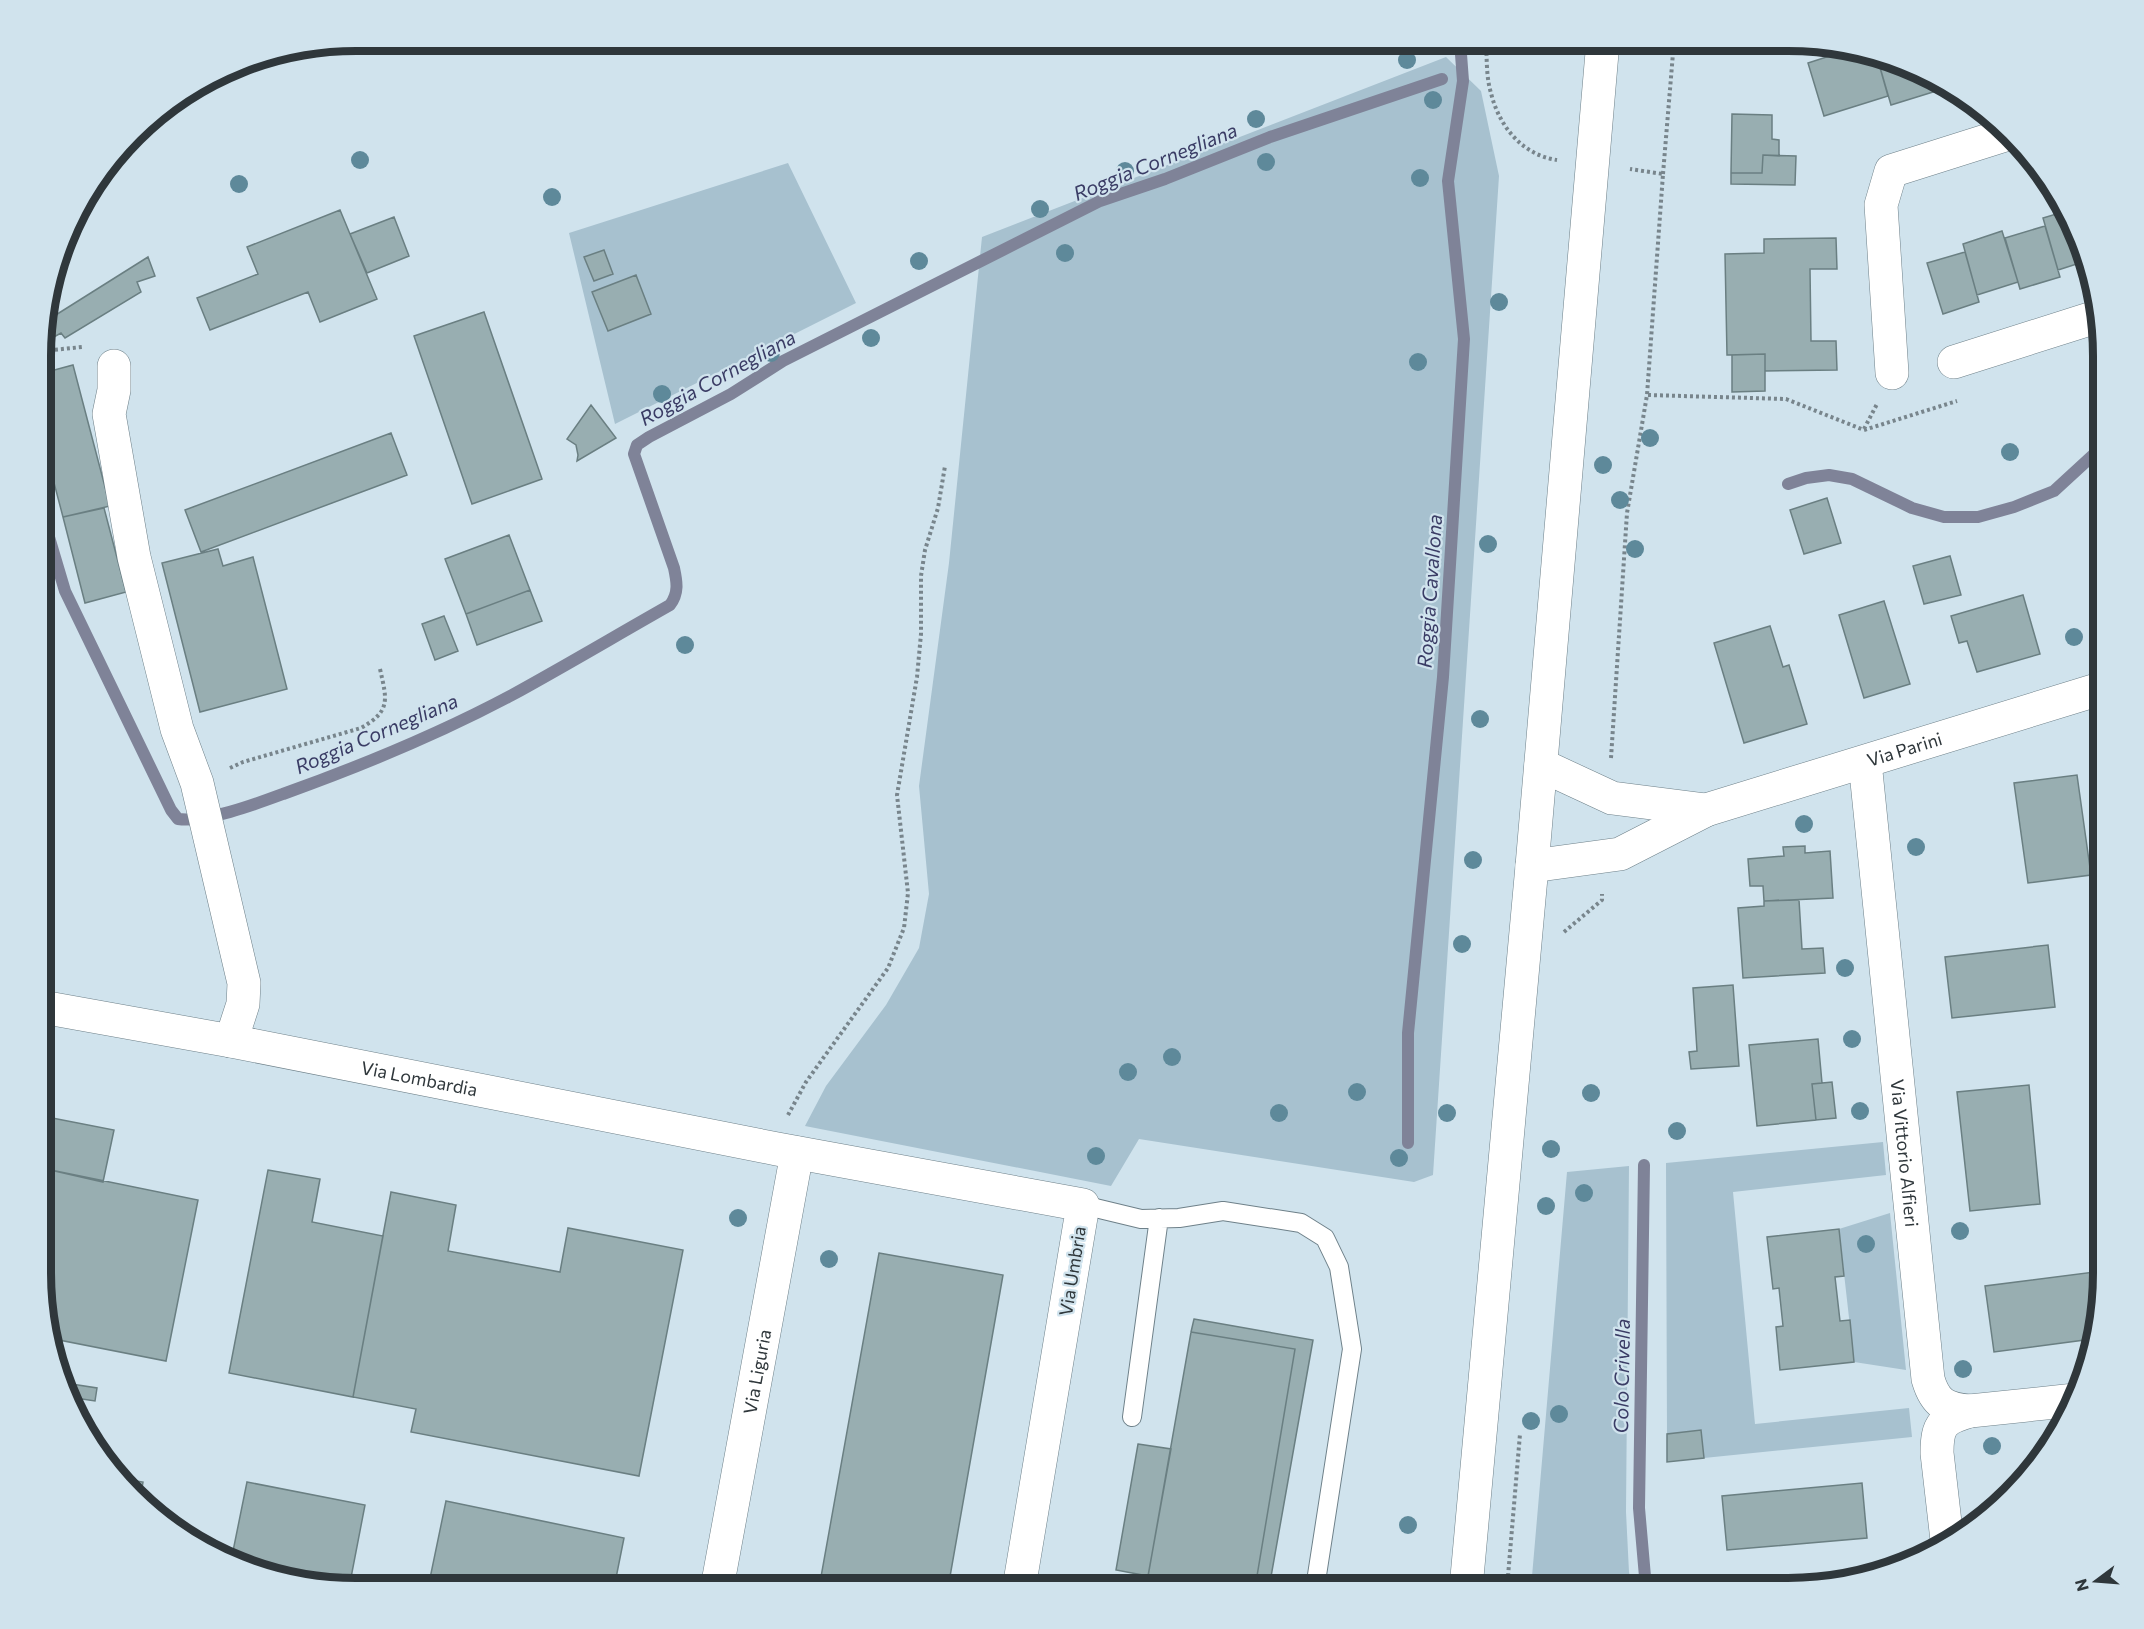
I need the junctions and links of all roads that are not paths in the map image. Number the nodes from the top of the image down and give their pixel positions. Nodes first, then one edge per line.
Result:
1 (1602, 51) edge
2 (2000, 137) edge
3 (2090, 319) edge
4 (1954, 362) dead end
5 (114, 366) dead end
6 (1892, 373) dead end
7 (2093, 691) edge
8 (1865, 762) junction
9 (1541, 765) junction
10 (1706, 810) junction
11 (1532, 866) junction
12 (51, 1009) edge
13 (231, 1041) junction
14 (787, 1151) junction
15 (1083, 1205) junction
16 (1159, 1218) junction
17 (2065, 1401) edge
18 (1970, 1411) junction
19 (1132, 1416) dead end
20 (1946, 1533) edge
21 (719, 1578) edge
22 (1021, 1578) edge
23 (1317, 1578) edge
24 (1467, 1578) edge

1 - 9 street
2 - 6 street
3 - 4 street
5 - 13 street
7 - 8 street, Via Parini
8 - 10 street, Via Parini
8 - 18 street, Via Vittorio Alfieri
9 - 10 street, Via Parini
9 - 11 street
10 - 11 street, Via Parini
11 - 24 street
12 - 13 street, Via Lombardia
13 - 14 street, Via Lombardia
14 - 15 street, Via Umbria
14 - 21 street, Via Liguria
15 - 16 lane
15 - 22 street, Via Umbria
16 - 19 lane
16 - 23 lane
17 - 18 street, Via Vittorio Alfieri
18 - 20 street

